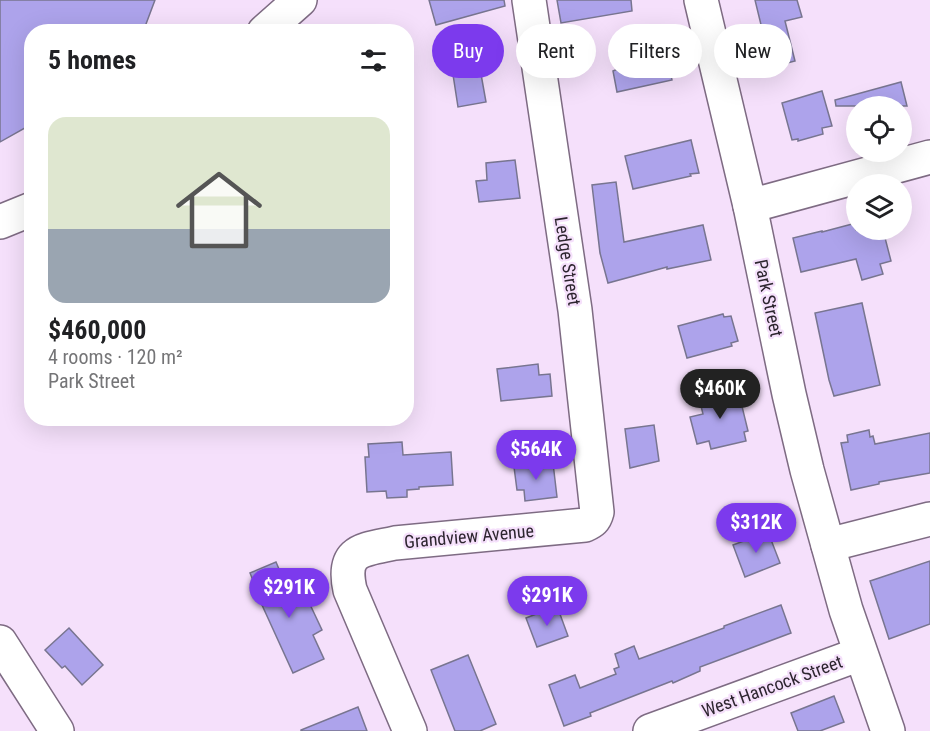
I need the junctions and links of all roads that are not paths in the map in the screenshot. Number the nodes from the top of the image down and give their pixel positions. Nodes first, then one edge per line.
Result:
1 (300, 0) edge
2 (529, 0) edge
3 (701, 0) edge
4 (273, 24) edge
5 (930, 157) edge
6 (750, 206) junction
7 (24, 212) edge
8 (0, 222) edge
9 (930, 519) edge
10 (593, 521) joint
11 (828, 545) junction
12 (0, 642) edge
13 (860, 654) junction
14 (57, 731) edge
15 (410, 731) edge
16 (650, 731) edge
17 (888, 731) edge

1 - 4 street
2 - 10 street, Ledge Street
3 - 6 street, Park Street
5 - 6 street
6 - 11 street, Park Street
7 - 8 street
9 - 11 street
10 - 15 street, Grandview Avenue
11 - 13 street, Park Street
12 - 14 street
13 - 16 street, West Hancock Street
13 - 17 street, Park Street

